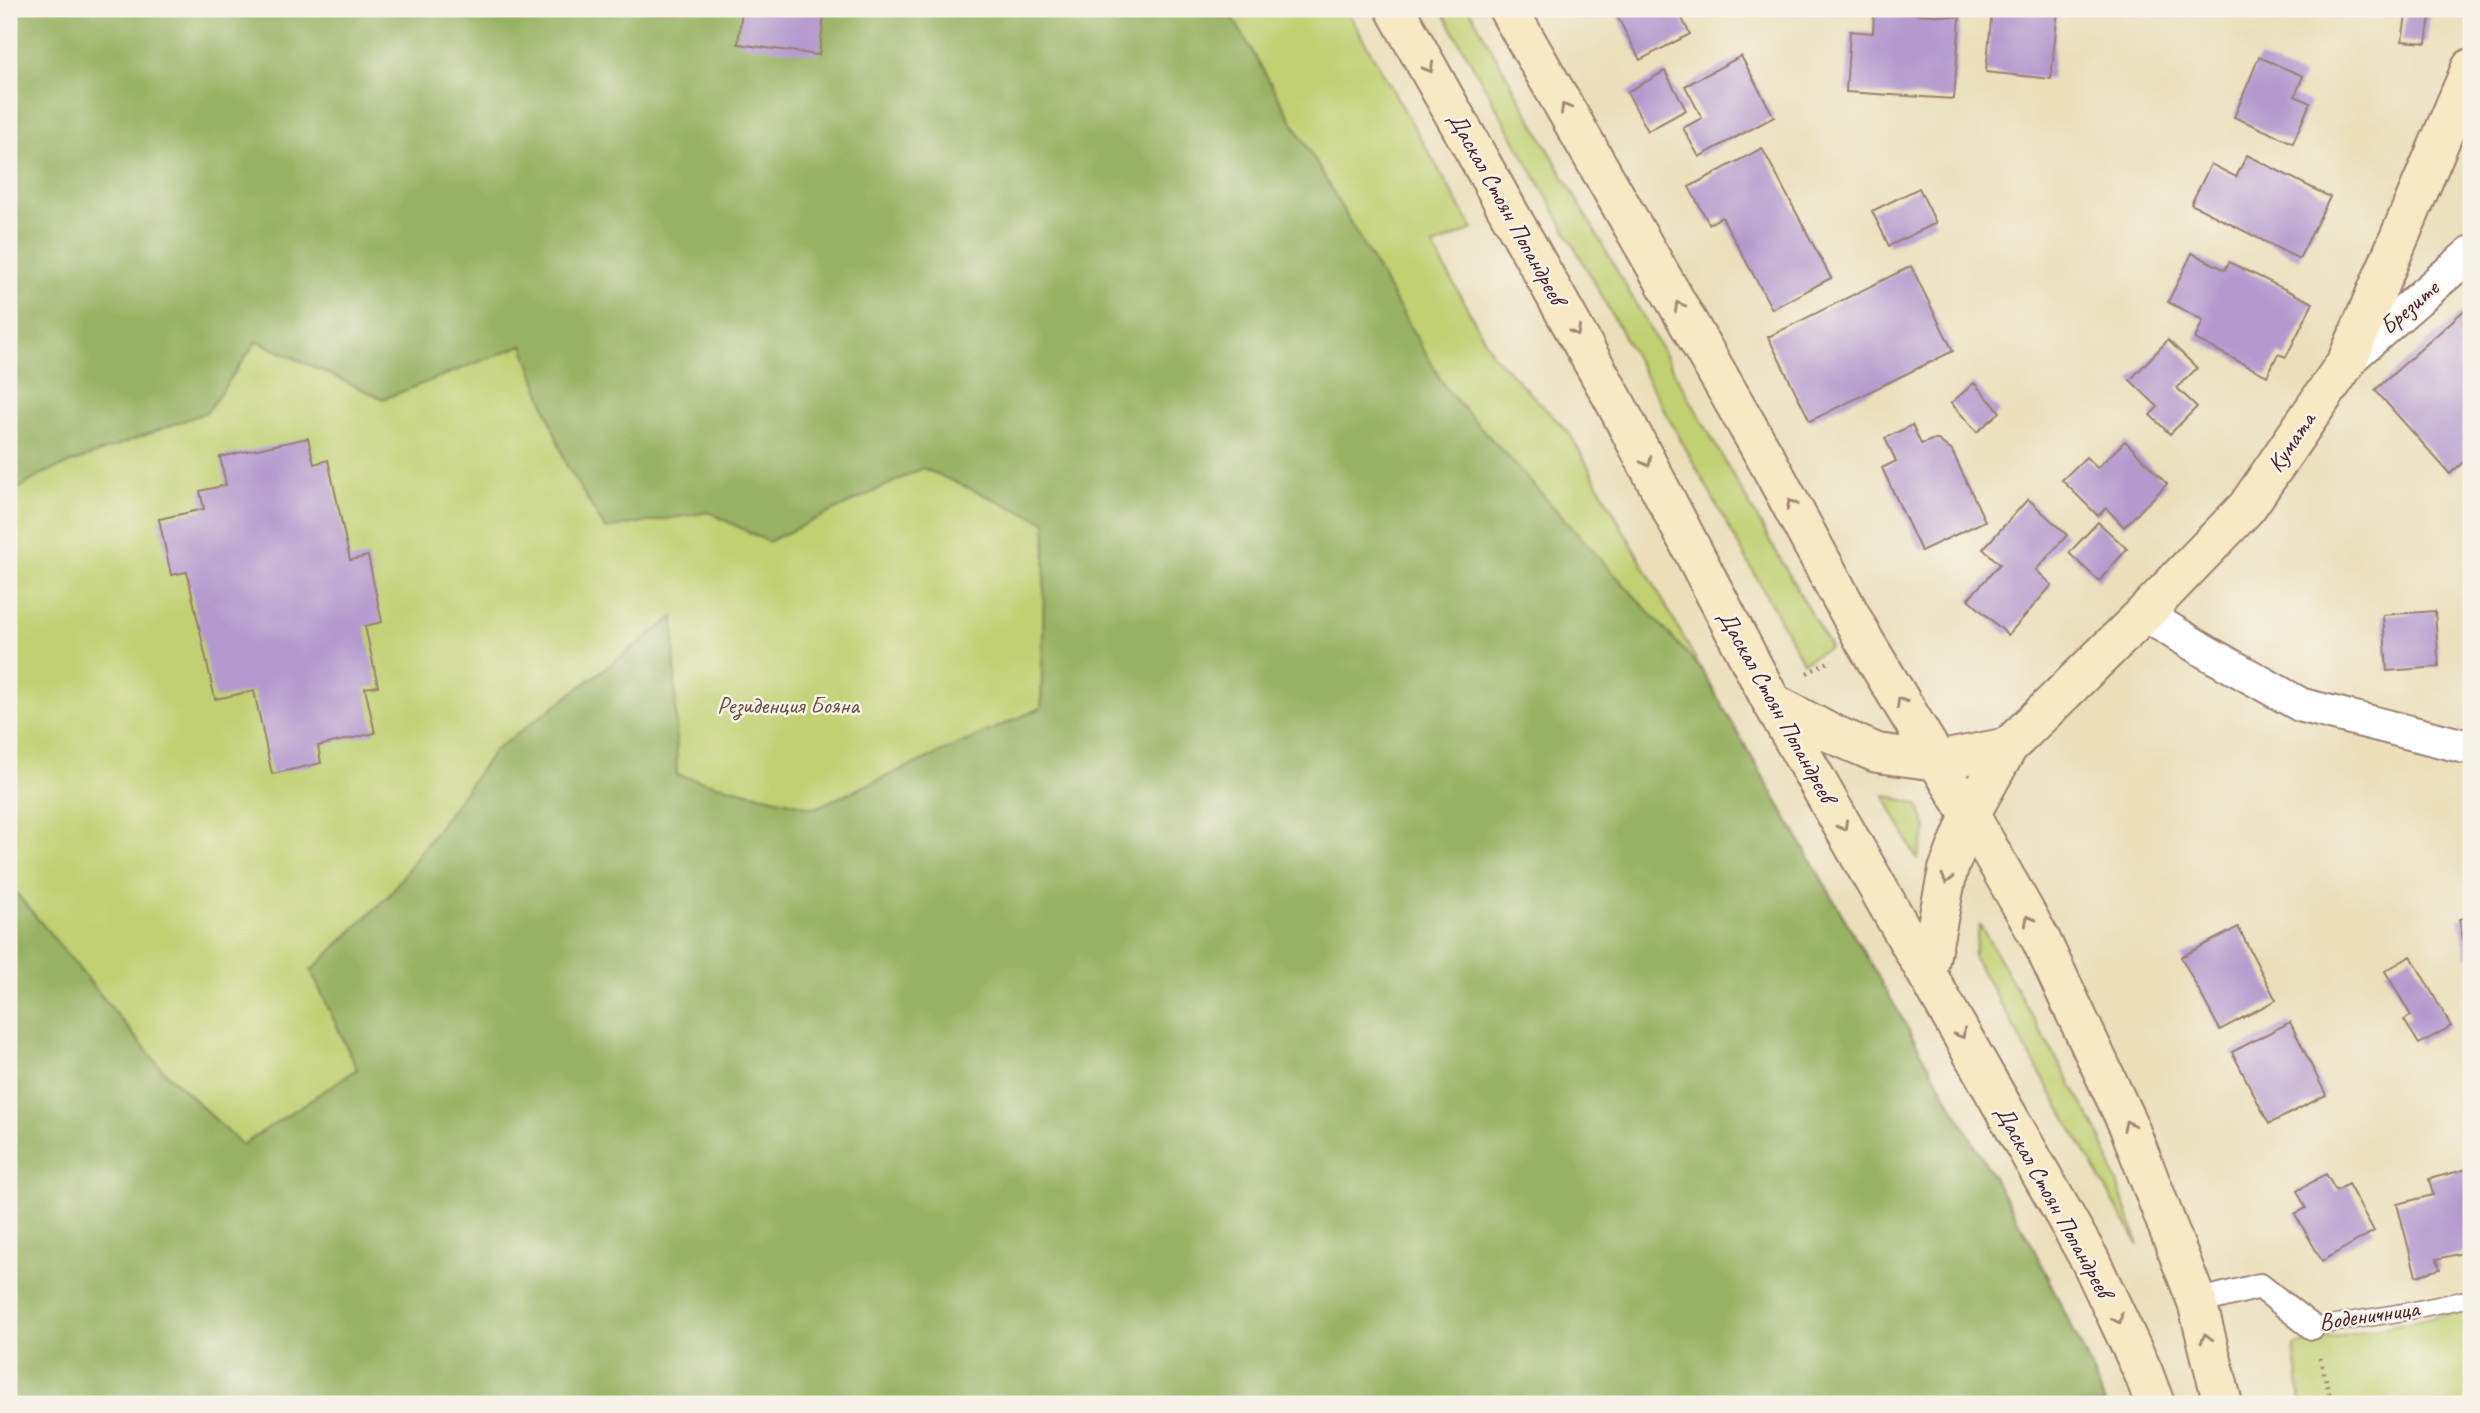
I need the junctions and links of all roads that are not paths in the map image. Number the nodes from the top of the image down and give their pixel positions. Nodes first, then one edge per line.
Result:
1 (1395, 9) edge
2 (1508, 9) edge
3 (2471, 68) edge
4 (2471, 253) edge
5 (2347, 360) junction
6 (2144, 614) junction
7 (1773, 703) junction
8 (2471, 746) edge
9 (2008, 747) junction
10 (1937, 761) junction
11 (1970, 815) junction
12 (1927, 975) junction
13 (2471, 1298) edge
14 (2197, 1302) junction
15 (2312, 1327) joint
16 (2155, 1404) edge
17 (2223, 1404) edge

1 -> 7 main road, Даскал Стоян Попандреев
10 -> 2 main road
3 - 5 main road, Кумата
4 - 5 street, Брезите
5 - 6 main road, Кумата
6 - 8 street
6 - 9 main road, Кумата
7 - 10 main road
7 -> 12 main road, Даскал Стоян Попандреев
9 - 10 main road
9 - 11 main road, Кумата
10 - 11 main road
11 -> 12 main road, Кумата
14 -> 11 main road
12 -> 16 main road, Даскал Стоян Попандреев
13 - 15 lane, Воденичница
14 - 15 street, Воденичница
17 -> 14 main road

